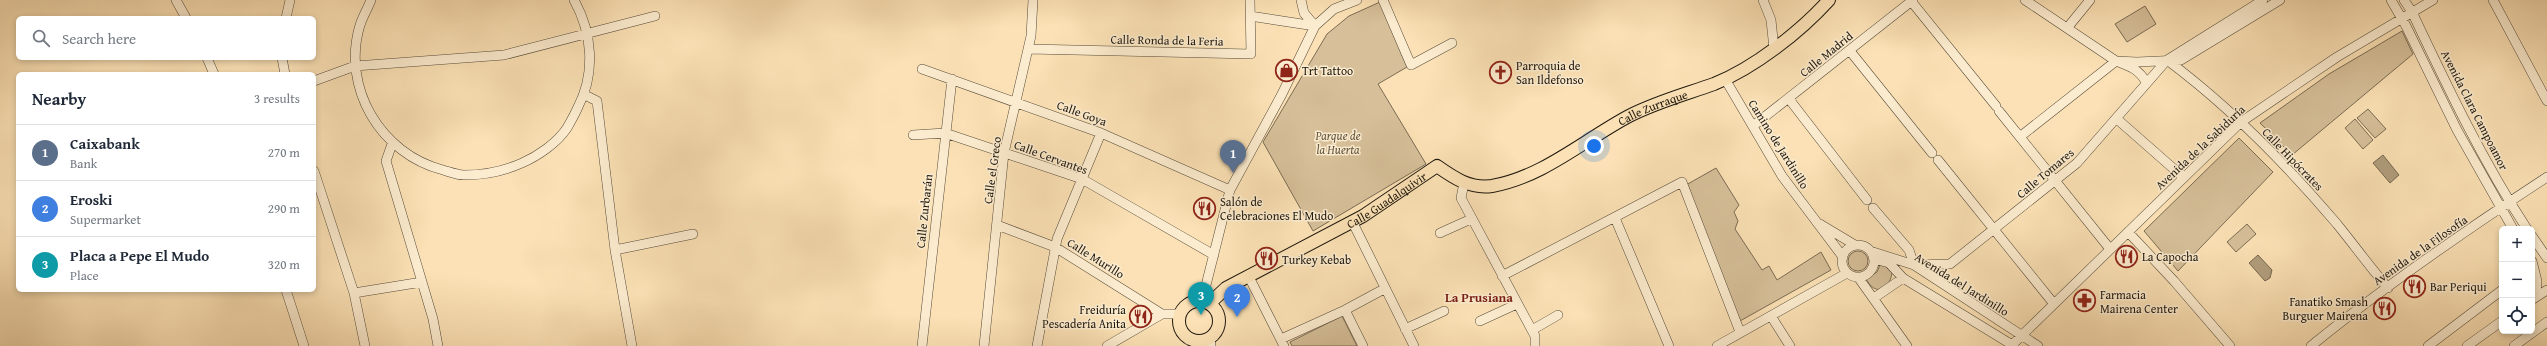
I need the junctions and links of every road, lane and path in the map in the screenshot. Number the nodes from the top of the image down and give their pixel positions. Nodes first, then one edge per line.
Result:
1 (176, 0) edge
2 (290, 0) edge
3 (371, 0) edge
4 (574, 0) edge
5 (1033, 0) edge
6 (1250, 0) edge
7 (1301, 0) edge
8 (1357, 0) edge
9 (1383, 0) edge
10 (1763, 0) edge
11 (1829, 0) edge
12 (2025, 0) edge
13 (2090, 0) edge
14 (2263, 0) edge
15 (2280, 0) edge
16 (2391, 0) edge
17 (2404, 0) edge
18 (2433, 0) edge
19 (2493, 0) edge
20 (1912, 1) edge
21 (2412, 12) junction
22 (185, 16) edge
23 (286, 16) edge
24 (654, 16) dead end
25 (1250, 16) junction
26 (2402, 18) junction
27 (1315, 26) junction
28 (2068, 27) junction
29 (588, 32) junction
30 (1452, 43) dead end
31 (1774, 49) junction
32 (1029, 50) junction
33 (1850, 51) junction
34 (208, 60) edge
35 (282, 60) edge
36 (2167, 60) junction
37 (2116, 61) junction
38 (355, 66) junction
39 (922, 68) dead end
40 (213, 72) edge
41 (285, 72) edge
42 (952, 79) junction
43 (1725, 79) junction
44 (316, 80) edge
45 (2146, 82) junction
46 (585, 94) junction
47 (1789, 99) junction
48 (1015, 101) junction
49 (2547, 101) edge
50 (2117, 119) junction
51 (2241, 122) junction
52 (1753, 126) junction
53 (1101, 132) junction
54 (945, 133) junction
55 (913, 135) dead end
56 (2020, 136) junction
57 (392, 144) junction
58 (1004, 153) junction
59 (2547, 177) edge
60 (316, 178) edge
61 (2183, 178) junction
62 (1082, 179) junction
63 (2057, 181) junction
64 (1464, 184) junction
65 (1230, 190) junction
66 (2509, 201) junction
67 (2500, 208) junction
68 (1615, 218) junction
69 (1471, 219) junction
70 (1814, 220) junction
71 (1352, 221) junction
72 (997, 225) junction
73 (2511, 226) edge
74 (2525, 226) edge
75 (1995, 229) junction
76 (2128, 232) junction
77 (1440, 233) dead end
78 (693, 234) dead end
79 (2535, 240) edge
80 (1856, 245) junction
81 (1055, 247) junction
82 (2110, 249) junction
83 (615, 250) junction
84 (1214, 255) junction
85 (1872, 255) junction
86 (1842, 257) junction
87 (2547, 258) edge
88 (2535, 264) edge
89 (1914, 265) junction
90 (2535, 271) edge
91 (1847, 273) junction
92 (1502, 276) junction
93 (1248, 277) junction
94 (1858, 277) junction
95 (1903, 278) junction
96 (422, 282) junction
97 (2388, 288) junction
98 (1384, 289) junction
99 (2547, 290) edge
100 (287, 292) edge
101 (2499, 292) edge
102 (354, 293) junction
103 (2535, 294) edge
104 (2535, 297) edge
105 (1874, 298) junction
106 (1206, 302) junction
107 (1518, 304) junction
108 (2054, 304) junction
109 (1345, 310) junction
110 (1444, 311) dead end
111 (1162, 314) junction
112 (1180, 314) junction
113 (1558, 315) dead end
114 (1771, 316) junction
115 (1480, 321) dead end
116 (2547, 322) edge
117 (2499, 323) edge
118 (1405, 329) junction
119 (1532, 330) junction
120 (1740, 332) junction
121 (2024, 336) junction
122 (1199, 343) edge
123 (1283, 343) edge
124 (304, 346) edge
125 (365, 346) edge
126 (438, 346) edge
127 (632, 346) edge
128 (922, 346) edge
129 (984, 346) edge
130 (1037, 346) edge
131 (1107, 346) edge
132 (1363, 346) edge
133 (1414, 346) edge
134 (1535, 346) edge
135 (1669, 346) edge
136 (1717, 346) edge
137 (1790, 346) edge
138 (1907, 346) edge
139 (2012, 346) edge
140 (2038, 346) edge
141 (2230, 346) edge
142 (2311, 346) edge
143 (2428, 346) edge
144 (2467, 346) edge
145 (2514, 346) edge

1 - 22 street
2 - 23 street
3 - 38 street
4 - 29 street
5 - 32 street, Calle el Greco
6 - 25 street, Calle Ronda de la Feria
7 - 27 street
8 - 27 street
9 - 30 street
10 - 31 street
11 - 31 main road, Calle Zurraque
12 - 28 street
13 - 28 street
14 - 36 street
15 - 36 street
16 - 26 street, Avenida Clara Campoamor
17 - 21 street, Avenida Clara Campoamor
18 - 21 street, Avenida de la Sabiduría
19 - 49 street
20 - 33 street, Calle Madrid
20 - 56 street
21 - 26 street, Avenida de la Sabiduría
21 - 66 street, Avenida Clara Campoamor
24 - 29 street
25 - 27 street
25 - 32 street, Calle Ronda de la Feria
26 - 51 street, Avenida de la Sabiduría
26 - 67 street, Avenida Clara Campoamor
27 - 65 street
28 - 37 street
29 - 38 street
29 - 46 street
31 - 43 main road, Calle Zurraque
32 - 48 street, Calle el Greco
33 - 47 street, Calle Madrid
33 - 75 street
34 - 40 street
35 - 41 street
36 - 37 street
36 - 45 street, Calle Tomares
36 - 51 street, Calle Hipócrates
37 - 45 street
37 - 56 street
38 - 44 street
38 - 57 street
39 - 42 street, Calle Goya
42 - 48 street, Calle Goya
42 - 54 street, Calle Zurbarán
43 - 52 street, Camino de Jardinillo
43 - 64 main road, Calle Zurraque
45 - 50 street, Calle Tomares
46 - 57 street
46 - 83 street
47 - 52 street, Calle Madrid
47 - 89 street
48 - 53 street, Calle Goya
48 - 58 street, Calle el Greco
50 - 61 street
50 - 63 street, Calle Tomares
51 - 61 street, Avenida de la Sabiduría
51 - 97 street, Calle Hipócrates
52 - 70 street, Camino de Jardinillo
53 - 62 street
53 - 65 street, Calle Goya
54 - 55 street, Calle Cervantes
54 - 58 street, Calle Cervantes
54 - 128 street, Calle Zurbarán
56 - 63 street
57 - 96 street
58 - 62 street, Calle Cervantes
58 - 72 street, Calle el Greco
59 - 66 street, Avenida de la Filosofía
60 - 102 street
61 - 76 street, Avenida de la Sabiduría
62 - 81 street
62 - 84 street, Calle Cervantes
63 - 75 street, Calle Tomares
63 - 82 street
64 - 69 street
64 - 71 main road, Calle Guadalquivir
65 - 84 street
66 - 67 street, Avenida de la Filosofía
66 - 74 street, Avenida Clara Campoamor
67 - 73 street, Avenida Clara Campoamor
67 - 97 street, Avenida de la Filosofía
68 - 92 street
68 - 120 street
68 - 135 street
69 - 77 street
69 - 92 street
70 - 80 street
70 - 86 street
71 - 93 main road, Calle Guadalquivir
71 - 98 street
72 - 81 street, Calle Murillo
72 - 129 street, Calle el Greco
75 - 89 street, Calle Tomares
75 - 108 street
76 - 82 street, Avenida de la Sabiduría
76 - 141 street
78 - 83 street
79 - 87 street
80 - 85 street
80 - 86 street
81 - 111 street, Calle Murillo
81 - 130 street
82 - 108 street, Avenida de la Sabiduría
83 - 127 street
84 - 106 street
85 - 89 street, Avenida del Jardinillo
85 - 94 street
85 - 95 street, Avenida del Jardinillo
86 - 91 street
87 - 88 street
89 - 121 street, Avenida del Jardinillo
90 - 103 street
91 - 94 street
91 - 114 street
92 - 107 street
93 - 106 main road, Calle Guadalquivir
93 - 123 street
94 - 105 street
95 - 105 street
95 - 139 street, Avenida del Jardinillo
96 - 102 street
96 - 126 street
97 - 142 street, Avenida de la Filosofía
98 - 109 street
98 - 118 street
99 - 104 street
100 - 124 street
101 - 143 street
102 - 125 street
105 - 138 street
106 - 112 main road
106 - 122 main road
107 - 115 street
107 - 119 street
108 - 121 street, Avenida de la Sabiduría
109 - 123 street
109 - 132 street
110 - 118 street
111 - 112 street
111 - 131 street
112 - 122 main road
113 - 119 street
114 - 120 street
114 - 137 street
116 - 145 street
117 - 144 street
118 - 133 street
119 - 134 street
120 - 136 street
121 - 139 street, Avenida de la Sabiduría
121 - 140 street, Avenida del Jardinillo

